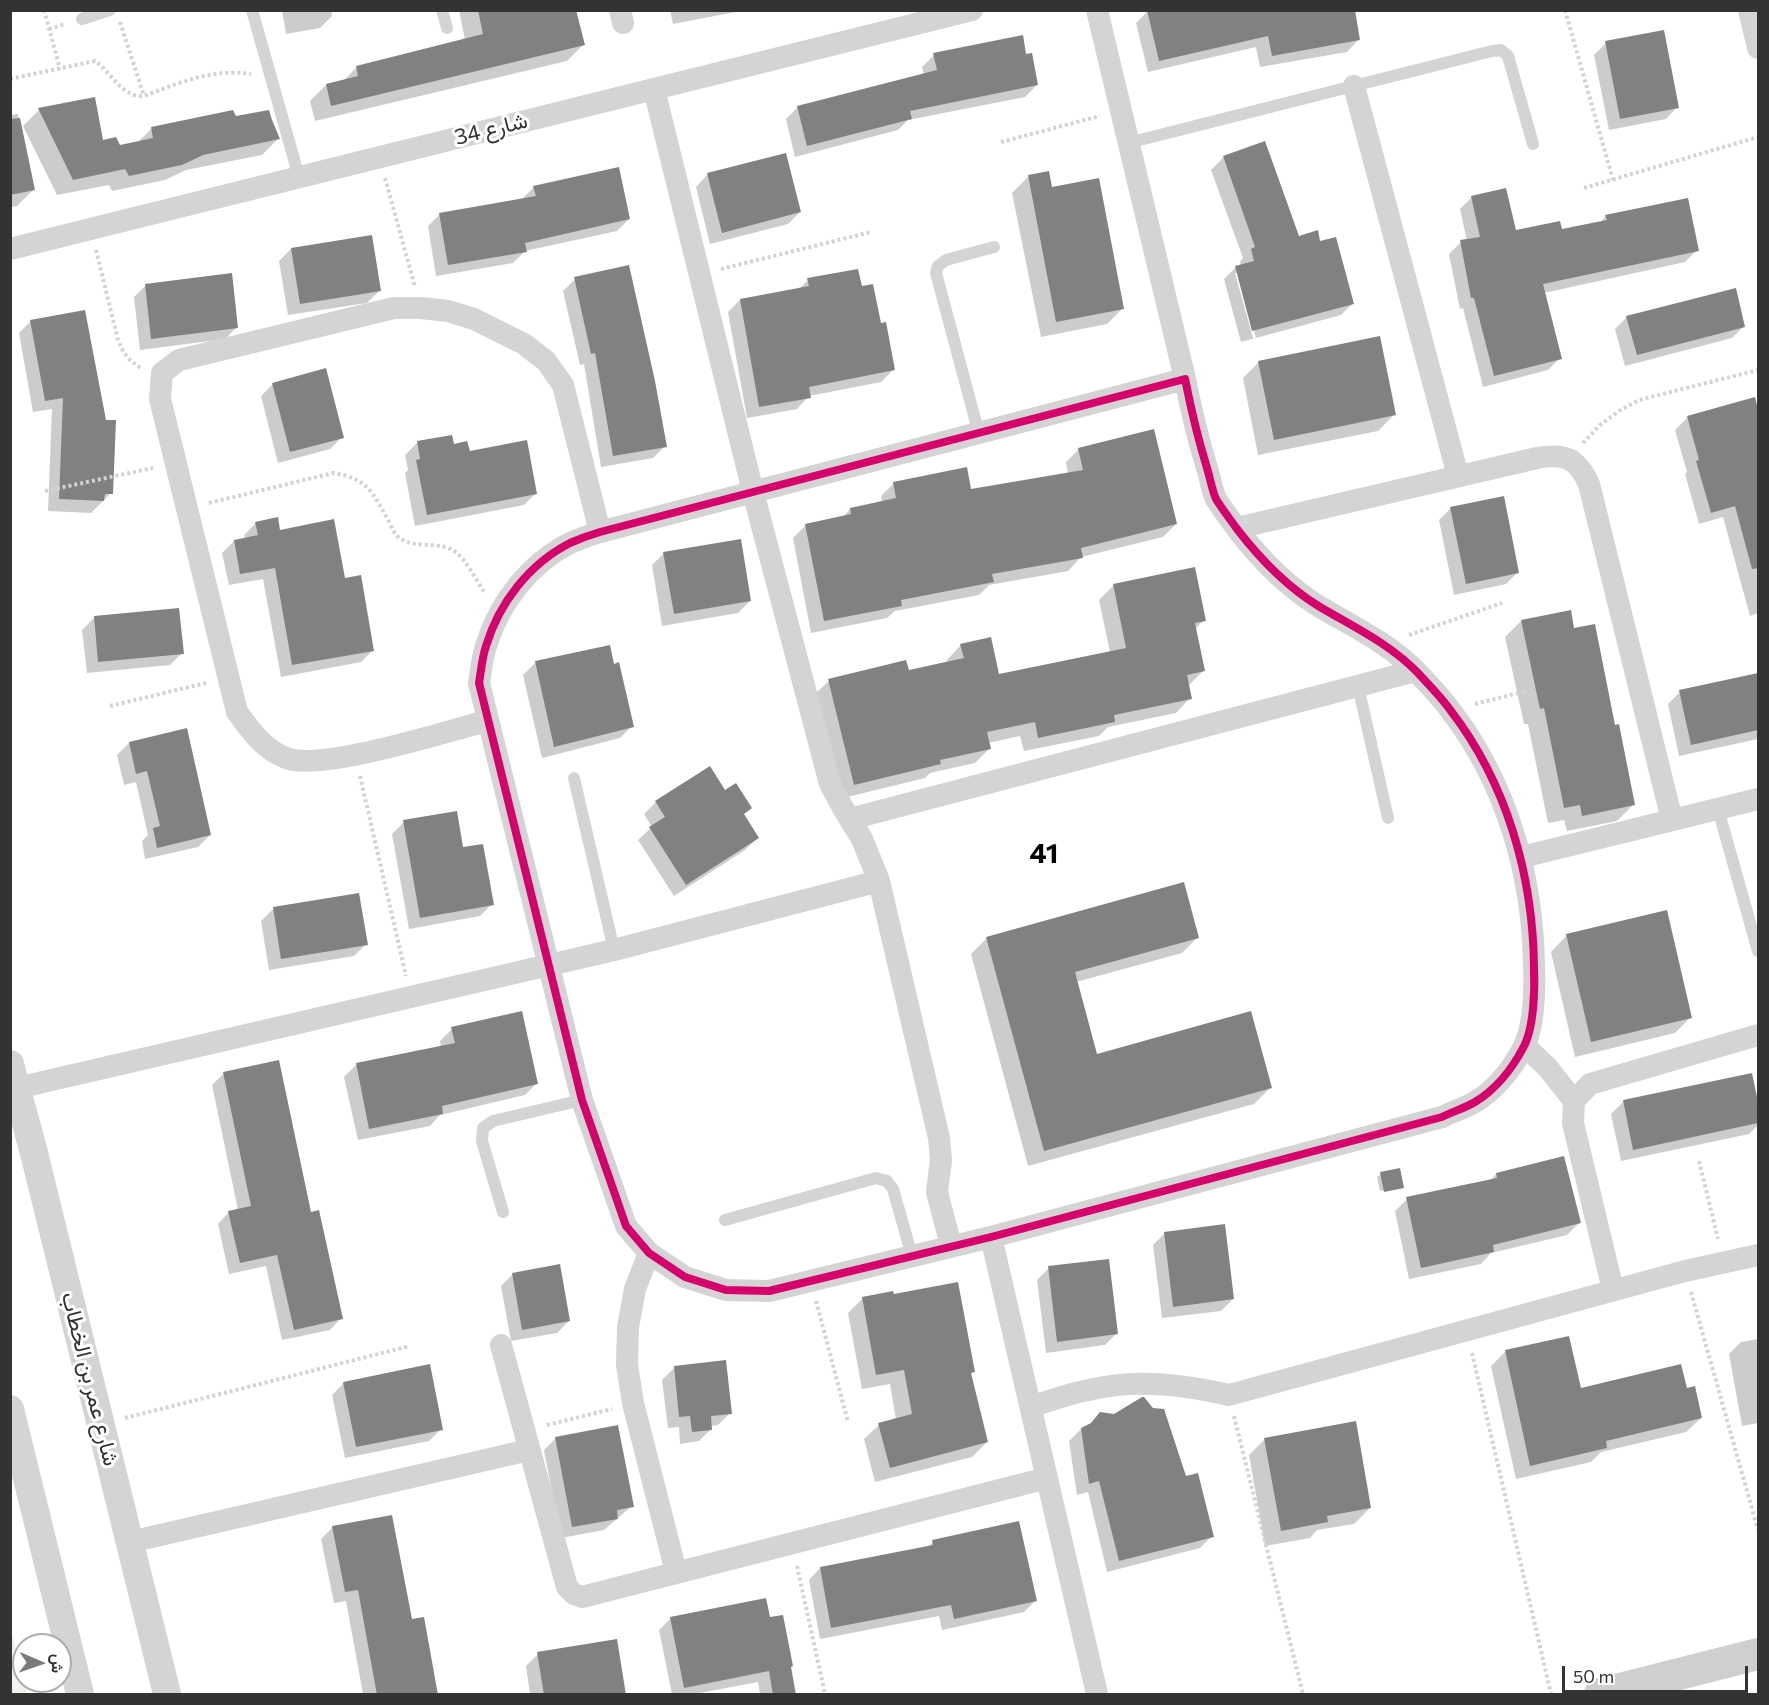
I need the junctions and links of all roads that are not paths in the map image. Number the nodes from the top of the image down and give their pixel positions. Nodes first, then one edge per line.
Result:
1 (110, 10) edge
2 (252, 10) edge
3 (442, 10) edge
4 (972, 10) edge
5 (1097, 10) edge
6 (1749, 10) edge
7 (82, 19) dead end
8 (447, 28) dead end
9 (1758, 48) edge
10 (1354, 86) junction
11 (654, 89) junction
12 (1128, 143) junction
13 (1533, 144) dead end
14 (299, 177) junction
15 (994, 247) dead end
16 (10, 249) edge
17 (1185, 379) junction
18 (979, 434) junction
19 (1458, 476) junction
20 (753, 492) junction
21 (1237, 528) junction
22 (600, 532) junction
23 (1415, 671) junction
24 (1358, 686) junction
25 (488, 721) junction
26 (574, 778) dead end
27 (1758, 799) edge
28 (1718, 809) junction
29 (1388, 818) dead end
30 (850, 819) junction
31 (1672, 820) junction
32 (1522, 857) junction
33 (879, 881) junction
34 (614, 950) junction
35 (1758, 951) edge
36 (548, 965) junction
37 (1758, 1035) edge
38 (1525, 1046) junction
39 (14, 1076) edge
40 (582, 1100) junction
41 (1574, 1101) junction
42 (10, 1131) edge
43 (34, 1153) junction
44 (503, 1212) dead end
45 (725, 1220) dead end
46 (991, 1237) junction
47 (951, 1246) junction
48 (649, 1253) junction
49 (1758, 1255) edge
50 (912, 1256) junction
51 (1613, 1290) junction
52 (501, 1346) dead end
53 (1031, 1407) junction
54 (10, 1409) edge
55 (527, 1440) junction
56 (1047, 1478) junction
57 (130, 1542) junction
58 (676, 1572) junction
59 (1758, 1654) edge
60 (80, 1695) edge
61 (167, 1695) edge
62 (1097, 1695) edge
63 (1600, 1695) edge

1 - 7 lane
2 - 14 lane
3 - 8 lane
4 - 11 street, شارع 34
5 - 12 street
6 - 9 street
10 - 12 lane
10 - 13 lane
10 - 19 street
11 - 14 street, شارع 34
11 - 20 street
12 - 17 street
14 - 16 street, شارع 34
15 - 18 lane
17 - 18 street
17 - 21 street
18 - 20 street
19 - 21 street
19 - 31 street
20 - 22 street
20 - 30 street
21 - 23 street
22 - 25 street
22 - 25 street
23 - 24 street
23 - 32 street
24 - 29 lane
24 - 30 street
25 - 36 street
26 - 34 lane
27 - 28 street
28 - 31 street
28 - 35 lane
30 - 33 street
31 - 32 street
32 - 38 street
33 - 34 street
33 - 47 street
34 - 36 street
36 - 39 street
36 - 40 street
37 - 41 street
38 - 41 street
38 - 46 street
39 - 43 street, شارع عمر بن الخطاب
40 - 44 lane
40 - 48 street
41 - 51 street
42 - 43 street
43 - 57 street, شارع عمر بن الخطاب
45 - 50 lane
46 - 47 street
46 - 53 street
47 - 50 street
48 - 50 street
48 - 58 street
49 - 51 street
51 - 53 street
52 - 55 street
53 - 56 street
54 - 60 street
55 - 57 street
55 - 58 street
56 - 58 street
56 - 62 street
57 - 61 street, شارع عمر بن الخطاب
59 - 63 main road

